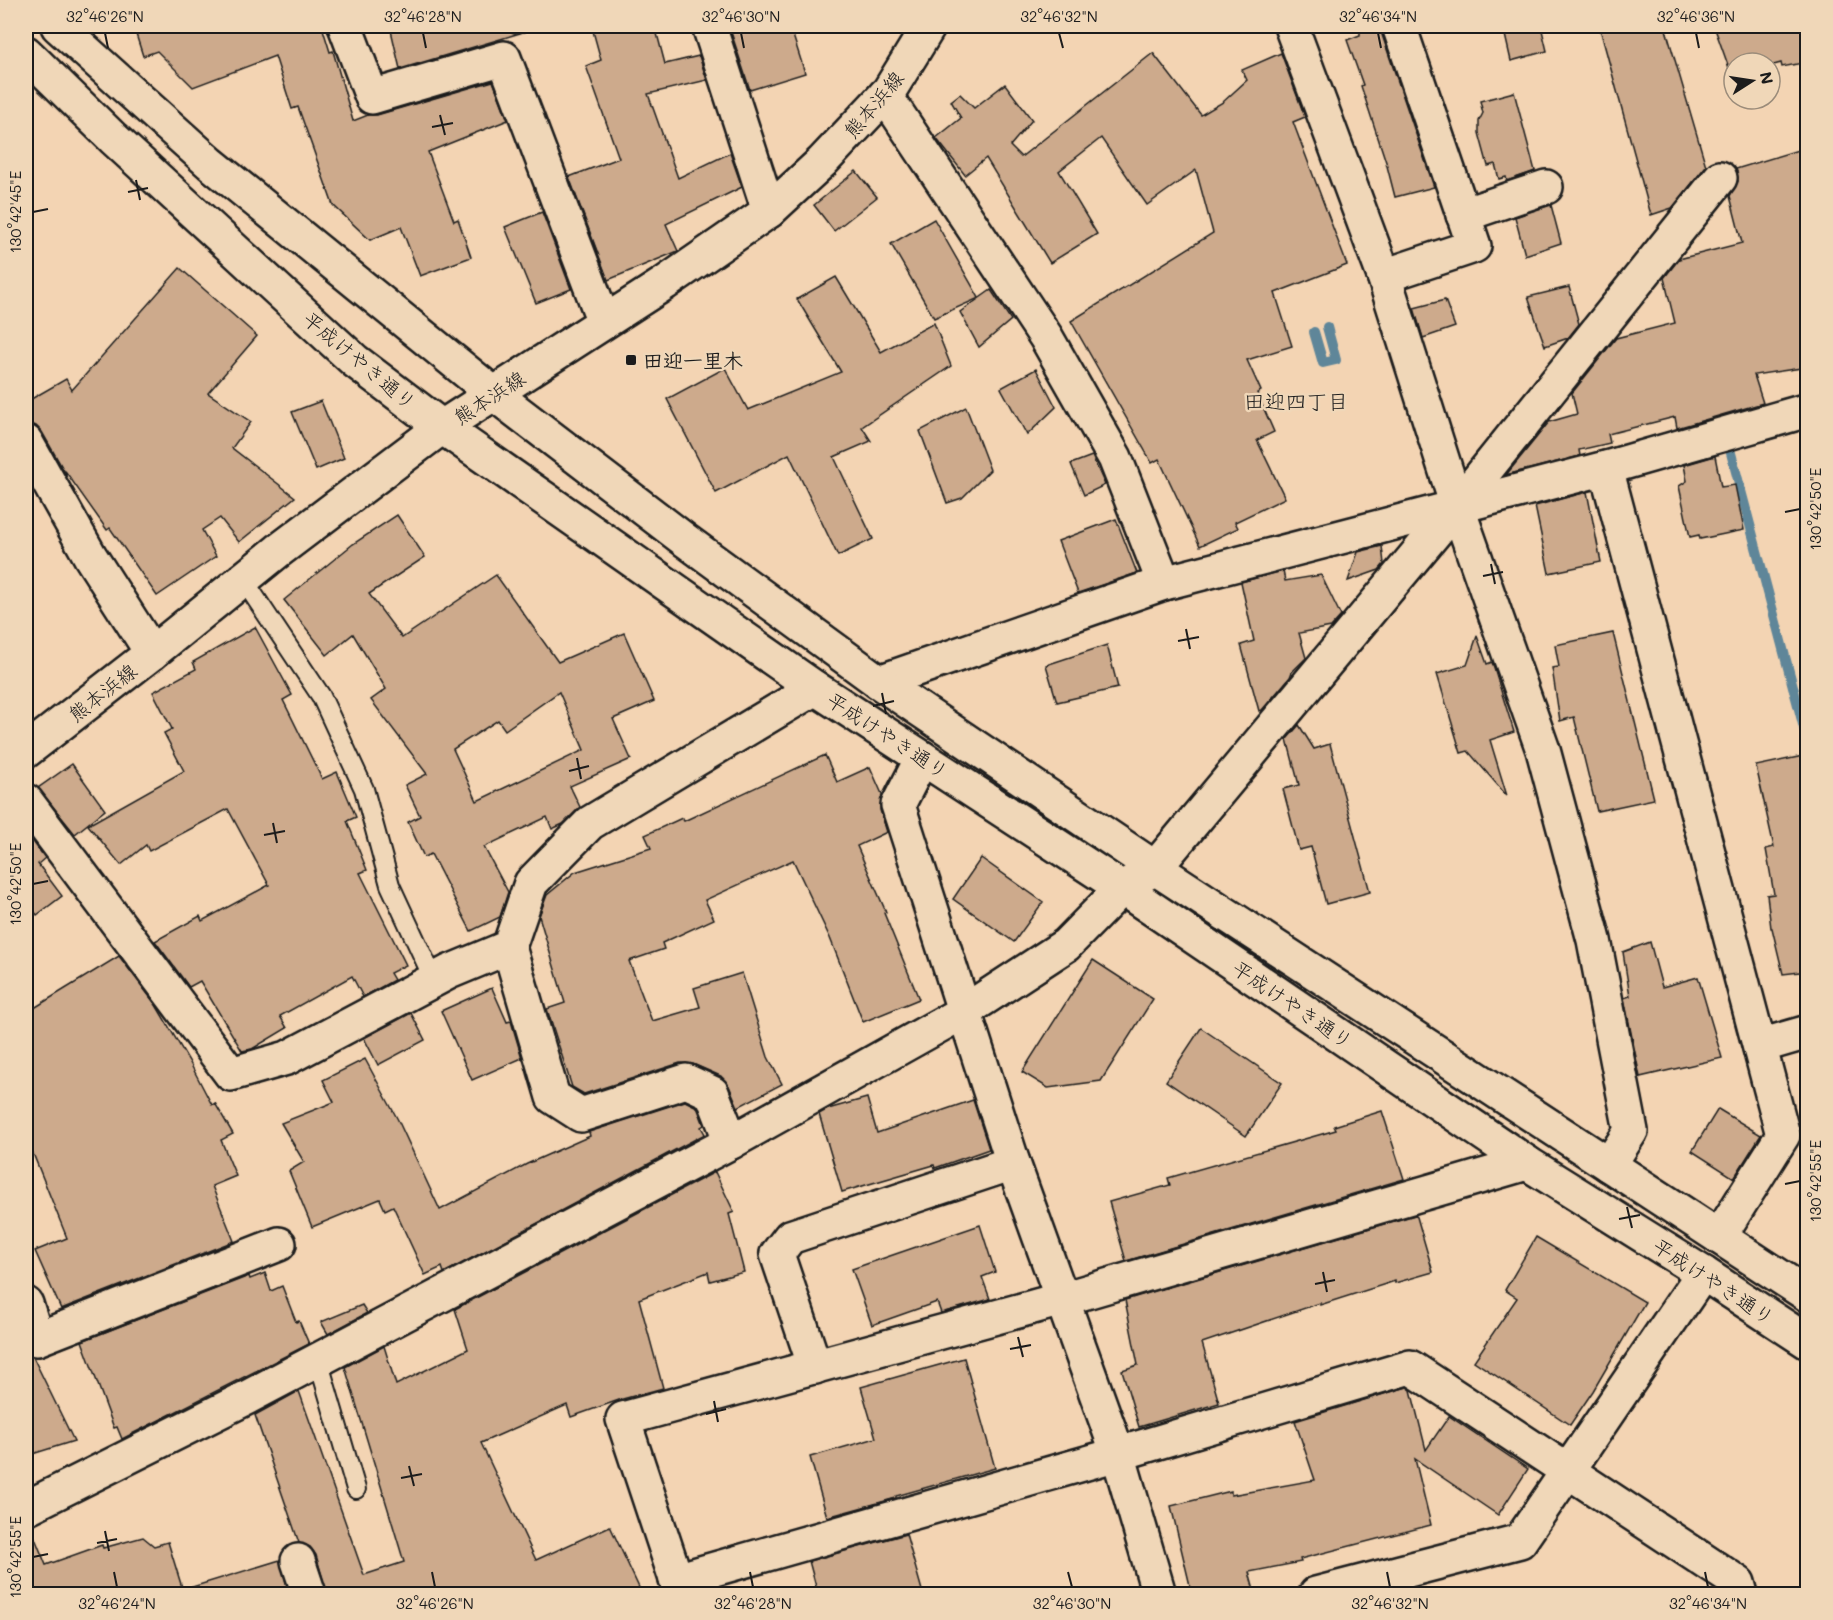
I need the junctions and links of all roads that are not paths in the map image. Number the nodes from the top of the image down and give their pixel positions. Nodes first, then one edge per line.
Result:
1 (62, 26) edge
2 (345, 26) edge
3 (709, 26) edge
4 (929, 26) edge
5 (1291, 26) edge
6 (1399, 26) edge
7 (26, 53) edge
8 (885, 95) junction
9 (1720, 178) dead end
10 (1546, 187) dead end
11 (769, 211) junction
12 (1463, 215) junction
13 (1384, 276) junction
14 (604, 322) junction
15 (494, 394) junction
16 (1808, 410) edge
17 (442, 427) junction
18 (26, 442) edge
19 (1606, 468) junction
20 (1457, 506) junction
21 (243, 579) junction
22 (1164, 583) junction
23 (152, 653) junction
24 (879, 682) junction
25 (814, 688) junction
26 (26, 751) edge
27 (922, 758) junction
28 (26, 801) edge
29 (1155, 868) junction
30 (1122, 888) junction
31 (509, 947) junction
32 (434, 980) junction
33 (965, 1011) junction
34 (1808, 1032) edge
35 (1760, 1046) junction
36 (730, 1142) junction
37 (1013, 1163) junction
38 (1527, 1163) junction
39 (1608, 1165) junction
40 (1719, 1237) junction
41 (279, 1244) dead end
42 (1703, 1273) junction
43 (1808, 1295) edge
44 (1062, 1299) junction
45 (26, 1304) edge
46 (1808, 1342) edge
47 (318, 1360) junction
48 (815, 1367) junction
49 (1118, 1454) junction
50 (1569, 1471) junction
51 (356, 1489) dead end
52 (26, 1508) edge
53 (298, 1561) dead end
54 (678, 1587) edge
55 (309, 1594) edge
56 (1159, 1594) edge
57 (1316, 1594) edge
58 (1741, 1594) edge

1 - 15 street, 平成けやき通り
2 - 14 street
3 - 11 street
4 - 8 street, 熊本浜線
5 - 13 street
6 - 12 street
7 - 17 street, 平成けやき通り
8 - 11 street, 熊本浜線
8 - 22 street
9 - 20 street
10 - 12 street
11 - 14 street, 熊本浜線
12 - 13 street
13 - 20 street
14 - 15 street, 熊本浜線
15 - 17 street, 熊本浜線
15 - 24 street, 平成けやき通り
16 - 19 street
17 - 21 street, 熊本浜線
17 - 25 street, 平成けやき通り
18 - 23 street
19 - 20 street
19 - 35 street
20 - 22 street
20 - 29 street
20 - 39 street
21 - 23 street, 熊本浜線
21 - 32 lane
22 - 24 street
23 - 26 street, 熊本浜線
24 - 29 street, 平成けやき通り
25 - 27 street, 平成けやき通り
25 - 31 street
27 - 30 street, 平成けやき通り
27 - 33 street
28 - 32 street
29 - 30 street
29 - 39 street, 平成けやき通り
30 - 33 street
30 - 38 street, 平成けやき通り
31 - 32 street
31 - 36 street
33 - 36 street
33 - 37 street
34 - 35 street
35 - 40 street
36 - 47 street
37 - 44 street
37 - 48 street
38 - 42 street, 平成けやき通り
38 - 44 street
39 - 40 street, 平成けやき通り
40 - 43 street, 平成けやき通り
41 - 45 street
42 - 46 street, 平成けやき通り
42 - 50 street
44 - 48 street
44 - 49 street
47 - 51 lane
47 - 52 street
48 - 54 street
49 - 50 street
49 - 54 street
49 - 56 street
50 - 57 street
50 - 58 street
53 - 55 street

